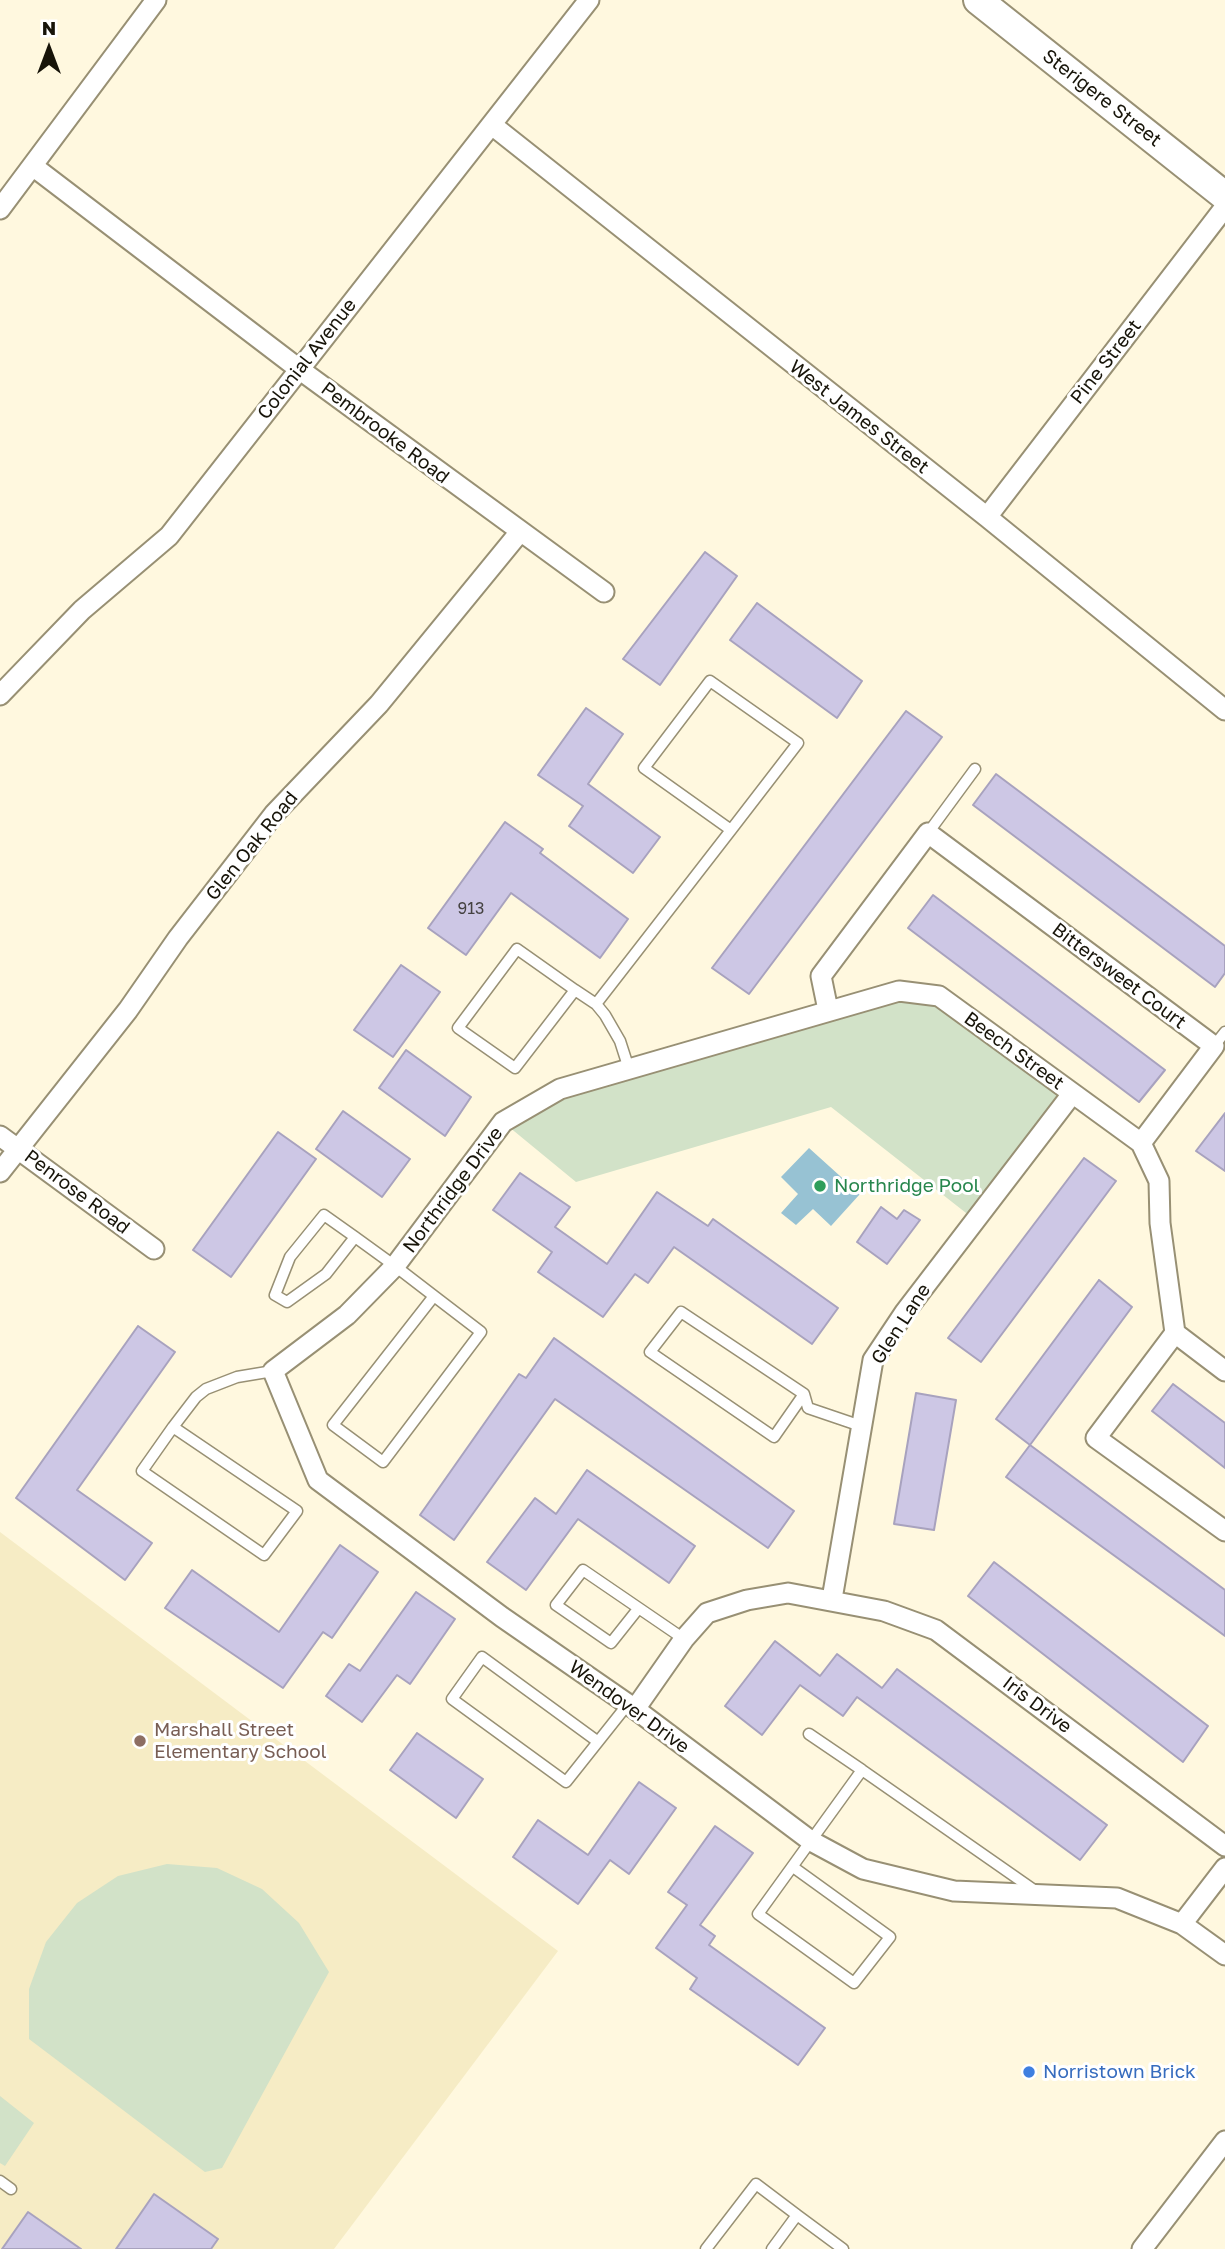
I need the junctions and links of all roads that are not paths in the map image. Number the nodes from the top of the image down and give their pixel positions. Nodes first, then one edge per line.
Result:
1 (156, 0) edge
2 (589, 0) edge
3 (978, 0) edge
4 (492, 125) junction
5 (34, 167) junction
6 (1225, 196) edge
7 (1225, 207) edge
8 (0, 209) edge
9 (299, 369) junction
10 (986, 517) junction
11 (519, 533) junction
12 (604, 592) dead end
13 (0, 695) edge
14 (1225, 710) edge
15 (975, 769) dead end
16 (731, 830) junction
17 (928, 833) junction
18 (575, 990) junction
19 (596, 1004) junction
20 (828, 1010) junction
21 (1219, 1039) edge
22 (629, 1069) junction
23 (1072, 1094) junction
24 (0, 1136) edge
25 (1141, 1143) junction
26 (18, 1149) junction
27 (0, 1172) edge
28 (355, 1237) junction
29 (154, 1250) dead end
30 (395, 1266) junction
31 (434, 1296) junction
32 (1175, 1333) junction
33 (272, 1371) junction
34 (1225, 1371) edge
35 (804, 1394) junction
36 (862, 1426) junction
37 (173, 1427) junction
38 (1225, 1531) edge
39 (832, 1599) junction
40 (638, 1609) junction
41 (684, 1639) junction
42 (632, 1707) junction
43 (809, 1734) dead end
44 (597, 1741) junction
45 (862, 1770) junction
46 (811, 1840) junction
47 (1225, 1846) edge
48 (793, 1867) junction
49 (1225, 1868) edge
50 (1038, 1893) junction
51 (1182, 1924) junction
52 (1225, 1955) edge
53 (1225, 2141) edge
54 (0, 2181) edge
55 (11, 2189) dead end
56 (797, 2215) junction
57 (706, 2249) edge
58 (772, 2249) edge
59 (843, 2249) edge
60 (1142, 2249) edge

1 - 5 street
2 - 4 street, Colonial Avenue
3 - 6 street, Sterigere Street
4 - 9 street, Colonial Avenue
4 - 10 street, West James Street
5 - 8 street
5 - 9 street, Pembrooke Road
7 - 10 street, Pine Street
9 - 11 street, Pembrooke Road
9 - 13 street, Colonial Avenue
10 - 14 street, West James Street
11 - 12 street, Pembrooke Road
11 - 26 street, Glen Oak Road
15 - 17 lane
16 - 16 lane
16 - 19 lane
17 - 20 street
17 - 21 street, Bittersweet Court
18 - 18 lane
18 - 19 lane
19 - 22 lane
20 - 22 street, Beech Street
20 - 23 street, Beech Street
21 - 25 street, Bittersweet Court
22 - 30 street, Northridge Drive
23 - 25 street, Beech Street
23 - 36 street, Glen Lane
24 - 26 street, Penrose Road
25 - 32 street, Beech Street
26 - 27 street, Glen Oak Road
26 - 29 street, Penrose Road
28 - 28 lane
28 - 30 lane
30 - 31 lane
30 - 33 street
31 - 31 lane
32 - 34 street
32 - 38 street
33 - 37 lane
33 - 42 street, Wendover Drive
35 - 35 lane
35 - 36 lane
36 - 39 street, Glen Lane
37 - 37 lane
39 - 41 street, Iris Drive
39 - 47 street, Iris Drive
40 - 40 lane
40 - 41 lane
41 - 42 street, Iris Drive
42 - 44 lane
42 - 46 street, Wendover Drive
43 - 45 lane
44 - 44 lane
45 - 46 lane
45 - 50 lane
46 - 48 lane
46 - 50 street, Wendover Drive
48 - 48 lane
49 - 51 street
50 - 51 street, Wendover Drive
51 - 52 street, Wendover Drive
53 - 60 street
54 - 55 lane
56 - 57 lane
56 - 58 lane
56 - 59 lane

